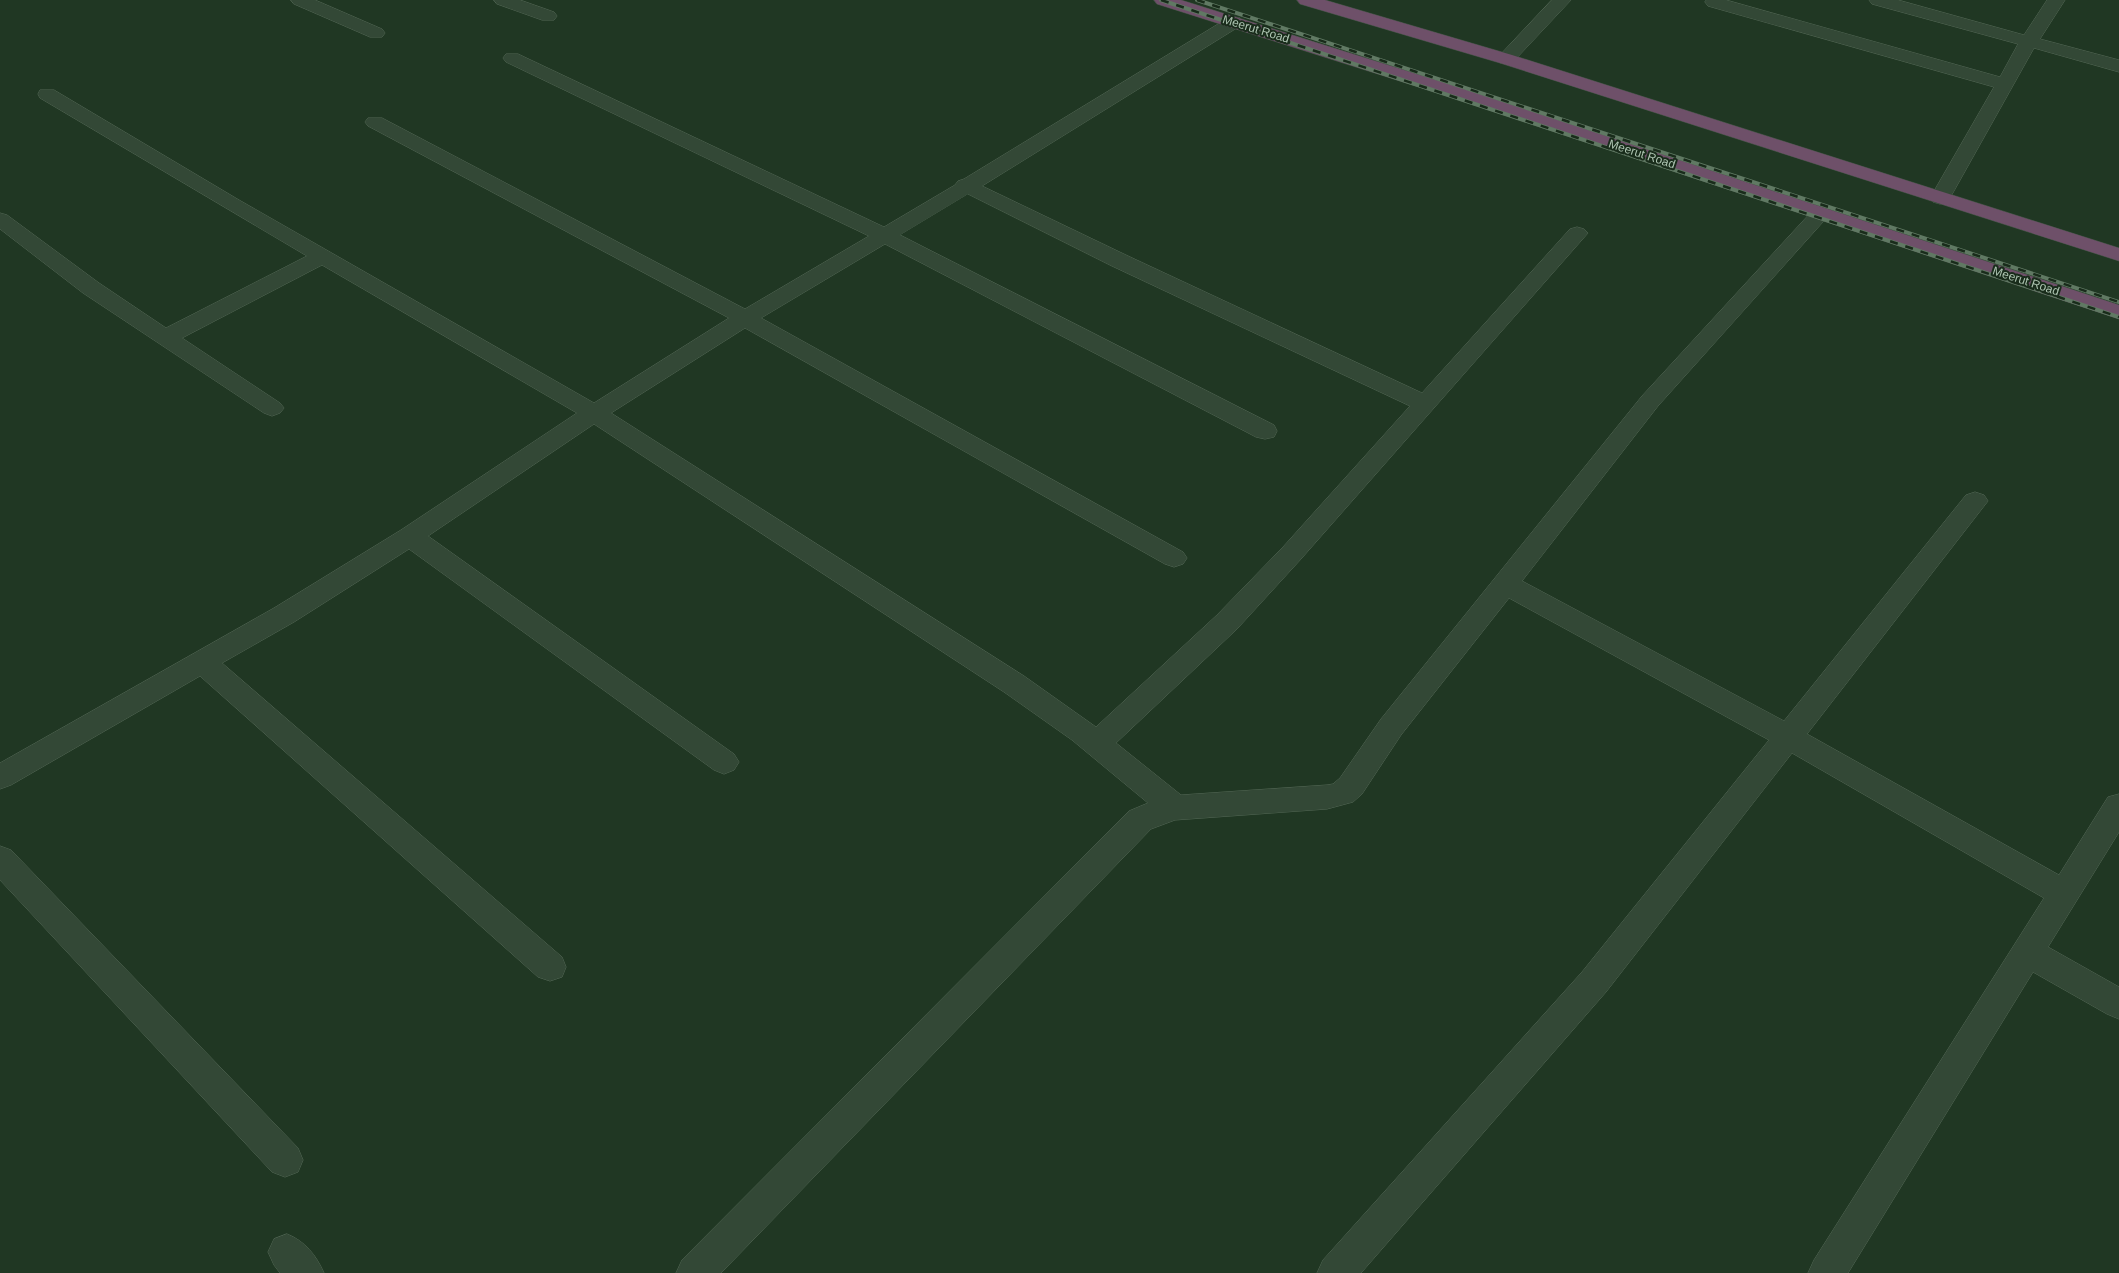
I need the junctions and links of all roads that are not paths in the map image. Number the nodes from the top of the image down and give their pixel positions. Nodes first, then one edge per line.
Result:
1 (300, 0) edge
2 (503, 0) edge
3 (1163, 0) edge
4 (1306, 0) edge
5 (1562, 0) edge
6 (1878, 0) edge
7 (2056, 0) edge
8 (1714, 2) dead end
9 (548, 16) dead end
10 (1234, 22) junction
11 (376, 33) dead end
12 (2029, 41) junction
13 (512, 58) dead end
14 (1506, 59) junction
15 (2119, 66) edge
16 (2005, 84) junction
17 (47, 94) dead end
18 (375, 122) dead end
19 (965, 185) junction
20 (1940, 198) junction
21 (1821, 213) junction
22 (0, 218) edge
23 (1577, 233) dead end
24 (884, 236) junction
25 (2119, 255) edge
26 (323, 256) junction
27 (2119, 312) edge
28 (745, 318) junction
29 (166, 337) junction
30 (1426, 404) junction
31 (272, 408) dead end
32 (594, 413) junction
33 (1265, 431) dead end
34 (1975, 501) dead end
35 (410, 536) junction
36 (1174, 558) dead end
37 (1505, 584) junction
38 (202, 662) junction
39 (1789, 736) junction
40 (1096, 744) junction
41 (724, 762) dead end
42 (0, 777) edge
43 (2119, 806) edge
44 (1175, 808) junction
45 (0, 859) edge
46 (2064, 894) junction
47 (2027, 952) junction
48 (550, 967) dead end
49 (2119, 1004) edge
50 (285, 1160) dead end
51 (695, 1273) edge
52 (1336, 1273) edge
53 (1827, 1273) edge

1 - 11 street
2 - 9 street
3 - 10 highway, Meerut Road
4 - 14 highway
5 - 14 street
6 - 12 street
7 - 12 street
8 - 16 street
10 - 19 street
10 - 21 highway, Meerut Road
12 - 15 street
12 - 16 street
13 - 24 street
14 - 20 highway
16 - 20 street
17 - 26 street
18 - 28 street
19 - 24 street
19 - 30 street
20 - 25 highway
21 - 27 highway, Meerut Road
21 - 37 street
22 - 29 street
23 - 30 street
24 - 28 street
24 - 33 street
26 - 29 street
26 - 32 street
28 - 32 street
28 - 36 street
29 - 31 street
30 - 40 street
32 - 35 street
32 - 40 street
34 - 39 street
35 - 38 street
35 - 41 street
37 - 39 street
37 - 44 street
38 - 42 street
38 - 48 street
39 - 46 street
39 - 52 street
40 - 44 street
43 - 46 street
44 - 51 street
45 - 50 street
46 - 47 street
47 - 49 street
47 - 53 street

